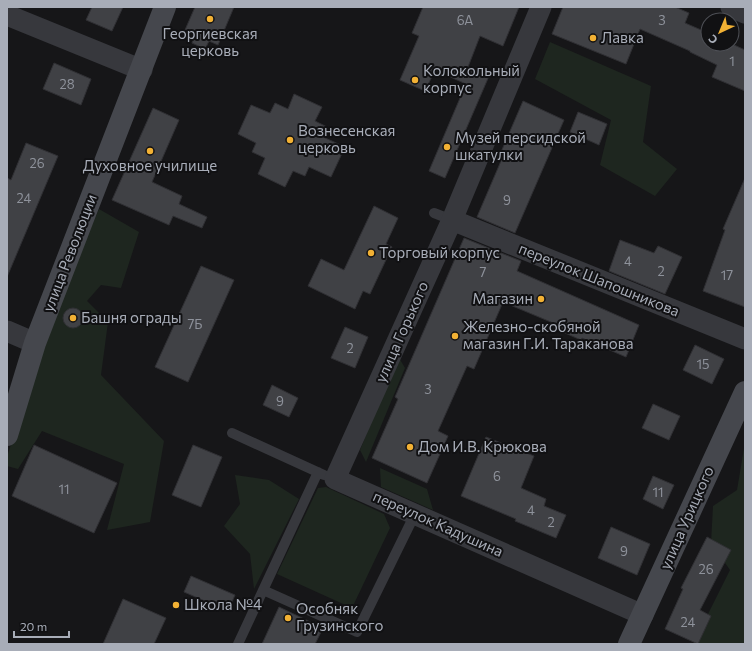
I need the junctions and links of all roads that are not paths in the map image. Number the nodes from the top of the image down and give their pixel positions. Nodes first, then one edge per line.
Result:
1 (165, 7) edge
2 (541, 7) edge
3 (731, 7) edge
4 (745, 13) edge
5 (7, 15) edge
6 (142, 70) junction
7 (443, 216) junction
8 (7, 331) edge
9 (745, 339) edge
10 (35, 343) junction
11 (745, 392) edge
12 (232, 434) dead end
13 (7, 435) edge
14 (326, 476) junction
15 (415, 514) junction
16 (263, 590) junction
17 (643, 615) junction
18 (238, 644) edge
19 (629, 644) edge

1 - 6 main road, улица Революции
2 - 7 street, улица Горького
3 - 4 street
5 - 6 street
6 - 10 main road, улица Революции
7 - 9 street, переулок Шапошникова
7 - 14 street, улица Горького
8 - 10 street
10 - 13 main road, улица Революции
11 - 17 main road, улица Урицкого
12 - 14 lane, переулок Кадушина
14 - 15 street, переулок Кадушина
14 - 16 lane
15 - 16 lane
15 - 17 street, переулок Кадушина
16 - 18 lane
17 - 19 main road, улица Урицкого

